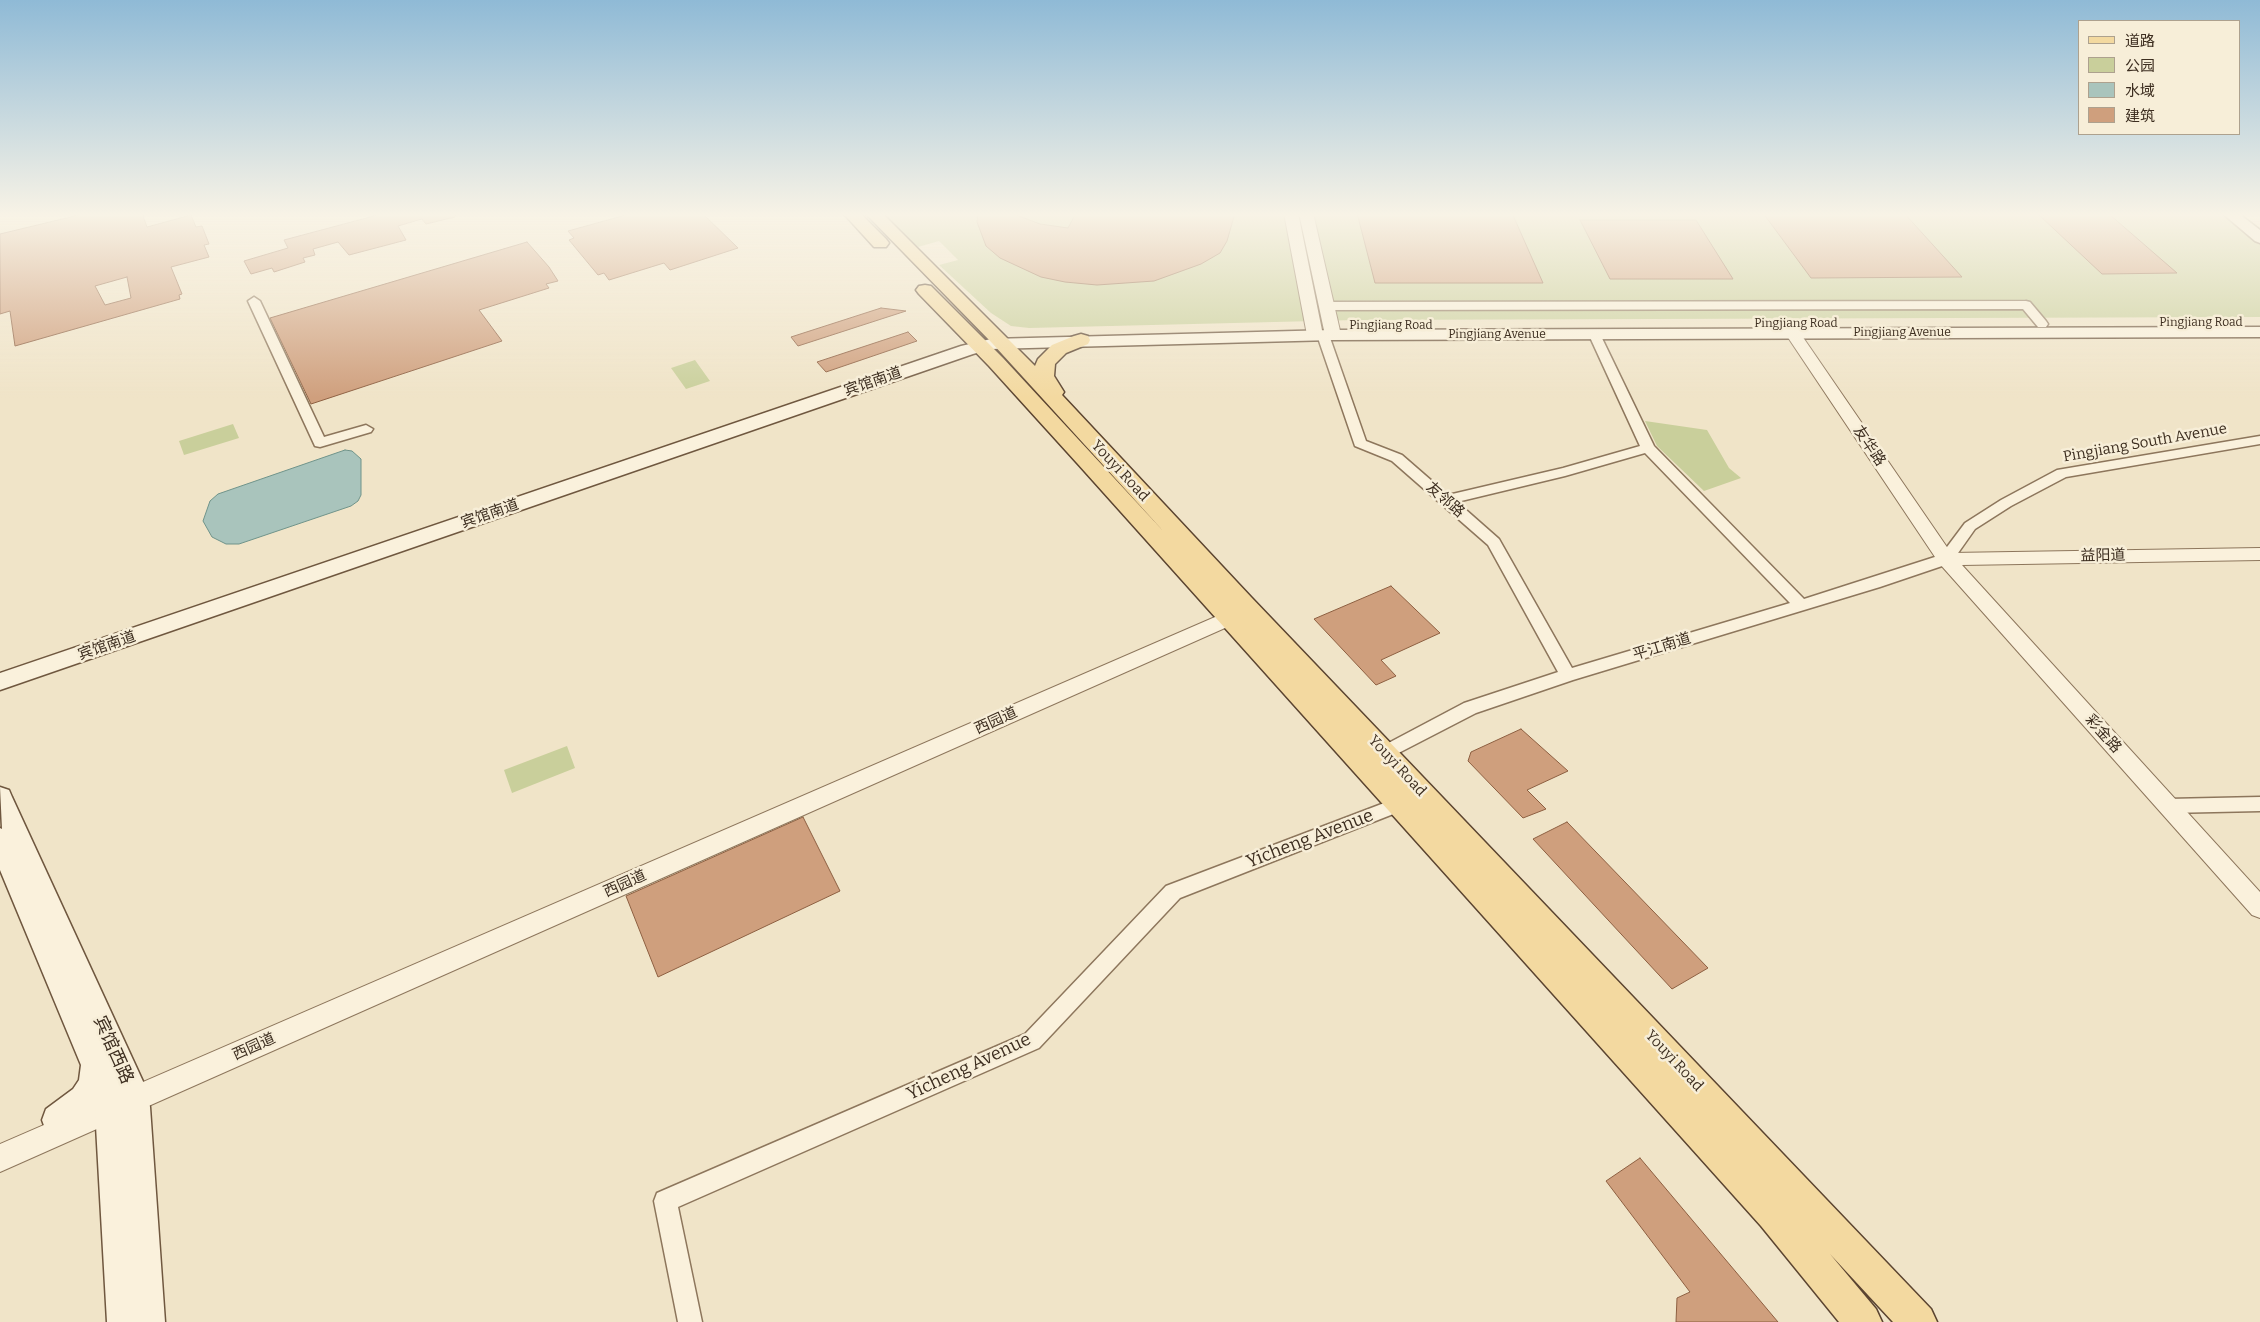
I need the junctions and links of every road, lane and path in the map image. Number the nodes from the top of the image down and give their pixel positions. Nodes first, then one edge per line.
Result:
1 (917, 275) edge
2 (928, 275) edge
3 (1308, 275) edge
4 (1320, 275) edge
5 (254, 301) dead end
6 (1327, 306) junction
7 (2042, 324) junction
8 (2259, 331) edge
9 (1323, 332) junction
10 (1793, 333) junction
11 (1595, 335) junction
12 (1082, 340) junction
13 (987, 341) junction
14 (1062, 408) junction
15 (366, 429) dead end
16 (2260, 440) edge
17 (1648, 448) junction
18 (1445, 500) junction
19 (2260, 554) edge
20 (1946, 559) junction
21 (1801, 605) junction
22 (1237, 611) junction
23 (0, 668) edge
24 (1568, 676) junction
25 (0, 682) edge
26 (1385, 753) junction
27 (0, 797) edge
28 (1400, 804) junction
29 (2260, 804) edge
30 (2168, 806) junction
31 (0, 839) edge
32 (2260, 908) edge
33 (112, 1089) junction
34 (56, 1127) junction
35 (0, 1145) edge
36 (0, 1158) edge
37 (124, 1322) edge
38 (148, 1322) edge
39 (690, 1322) edge
40 (1863, 1322) edge
41 (1918, 1322) edge

1 - 13 main road, Youyi Road
2 - 13 main road, Youyi Road
3 - 9 street
4 - 6 street
5 - 15 street
6 - 7 street
6 - 9 street
7 - 8 main road, Pingjiang Road
7 - 9 main road, Pingjiang Road
8 - 10 main road, Pingjiang Avenue
9 - 11 main road, Pingjiang Avenue
9 - 12 main road
9 - 13 main road
9 - 18 street, 友邻路
10 - 11 main road, Pingjiang Avenue
10 - 20 street, 友华路
11 - 17 street
12 - 13 main road
12 - 14 main road
13 - 14 main road, Youyi Road
13 - 22 main road, Youyi Road
13 - 23 main road, 宾馆南道
13 - 25 main road, 宾馆南道
14 - 22 main road, Youyi Road
16 - 20 street, Pingjiang South Avenue
17 - 18 street
17 - 21 street
18 - 24 street, 友邻路
19 - 20 street, 益阳道
20 - 21 street, 平江南道
20 - 30 street, 彩金路
21 - 24 street, 平江南道
22 - 26 main road, Youyi Road
22 - 28 main road, Youyi Road
22 - 33 street, 西园道
24 - 26 street, 平江南道
26 - 41 main road, Youyi Road
27 - 33 main road, 宾馆西路
28 - 39 street, Yicheng Avenue
28 - 40 main road, Youyi Road
29 - 30 street
30 - 32 street, 彩金路
31 - 33 main road, 宾馆西路
33 - 34 street, 西园道
33 - 34 main road
33 - 37 main road, 宾馆西路
33 - 38 main road, 宾馆西路
34 - 35 street, 西园道
34 - 36 street, 西园道

